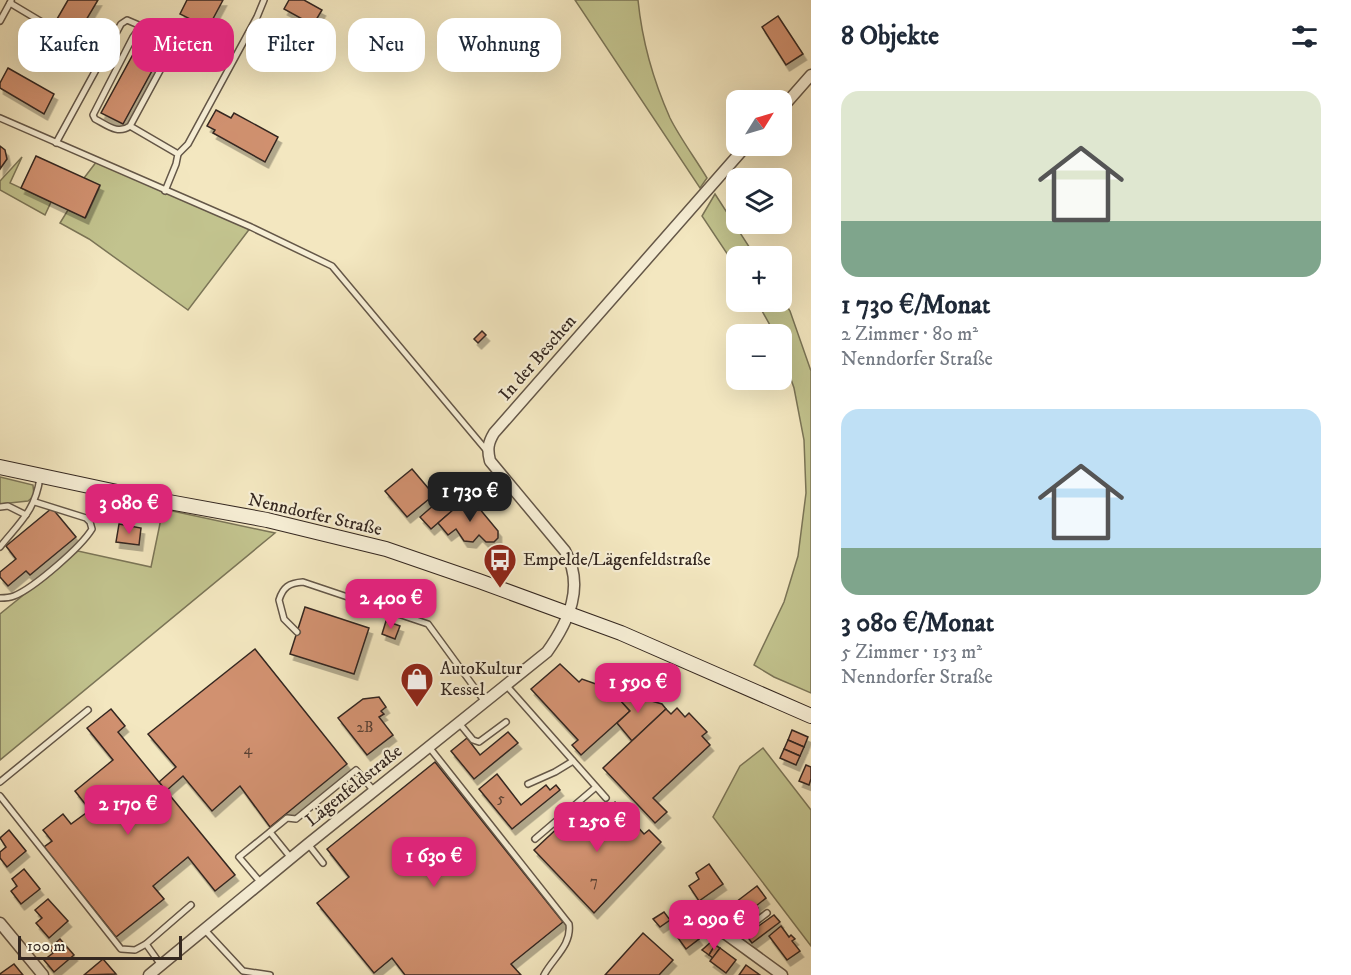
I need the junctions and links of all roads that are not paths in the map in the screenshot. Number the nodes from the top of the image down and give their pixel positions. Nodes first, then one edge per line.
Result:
1 (264, 0) edge
2 (11, 1) edge
3 (39, 18) edge
4 (0, 21) edge
5 (132, 21) edge
6 (120, 28) edge
7 (132, 39) edge
8 (94, 72) edge
9 (159, 72) edge
10 (811, 75) edge
11 (792, 97) edge
12 (0, 118) edge
13 (130, 126) junction
14 (56, 143) junction
15 (178, 154) junction
16 (737, 156) edge
17 (165, 191) junction
18 (487, 451) junction
19 (0, 467) edge
20 (40, 477) junction
21 (34, 502) junction
22 (0, 507) edge
23 (26, 515) junction
24 (0, 547) edge
25 (0, 598) edge
26 (568, 613) junction
27 (297, 632) dead end
28 (506, 686) junction
29 (485, 702) junction
30 (88, 710) dead end
31 (811, 716) edge
32 (506, 722) dead end
33 (459, 723) junction
34 (429, 747) junction
35 (573, 760) junction
36 (0, 782) edge
37 (528, 784) dead end
38 (596, 787) junction
39 (374, 791) junction
40 (0, 796) edge
41 (606, 798) dead end
42 (270, 832) junction
43 (535, 839) dead end
44 (308, 844) junction
45 (291, 858) junction
46 (323, 863) dead end
47 (261, 883) junction
48 (191, 905) dead end
49 (767, 913) dead end
50 (701, 916) dead end
51 (0, 923) edge
52 (204, 929) junction
53 (733, 939) junction
54 (146, 944) junction
55 (161, 965) junction
56 (43, 975) edge
57 (149, 975) edge
58 (270, 975) edge
59 (544, 975) edge
60 (782, 975) edge

1 - 15 lane
2 - 3 lane
2 - 4 lane
5 - 6 lane
7 - 13 lane
8 - 14 lane
9 - 13 lane
10 - 11 street
12 - 14 lane
13 - 15 lane
14 - 17 lane
15 - 17 lane
16 - 18 street, In der Beschen
17 - 18 lane
18 - 26 street
19 - 20 street, Nenndorfer Straße
20 - 21 lane
20 - 26 street, Nenndorfer Straße
21 - 23 lane
21 - 25 lane
22 - 23 lane
23 - 24 lane
26 - 28 street, Lägenfeldstraße
26 - 31 street, Nenndorfer Straße
27 - 29 lane
28 - 29 street, Lägenfeldstraße
28 - 35 lane
29 - 33 street, Lägenfeldstraße
30 - 36 lane
32 - 33 lane
33 - 34 street, Lägenfeldstraße
34 - 39 street, Lägenfeldstraße
34 - 59 lane
35 - 37 lane
35 - 38 lane
38 - 41 lane
38 - 43 lane
39 - 42 lane
39 - 44 street, Lägenfeldstraße
40 - 54 lane
42 - 45 lane
42 - 47 lane
44 - 45 street, Lägenfeldstraße
44 - 46 lane
45 - 47 street, Lägenfeldstraße
47 - 52 street, Lägenfeldstraße
48 - 54 lane
49 - 53 lane
50 - 53 street
51 - 56 street
52 - 55 street, Lägenfeldstraße
52 - 58 lane
53 - 60 street
54 - 55 lane
55 - 57 street, Lägenfeldstraße

